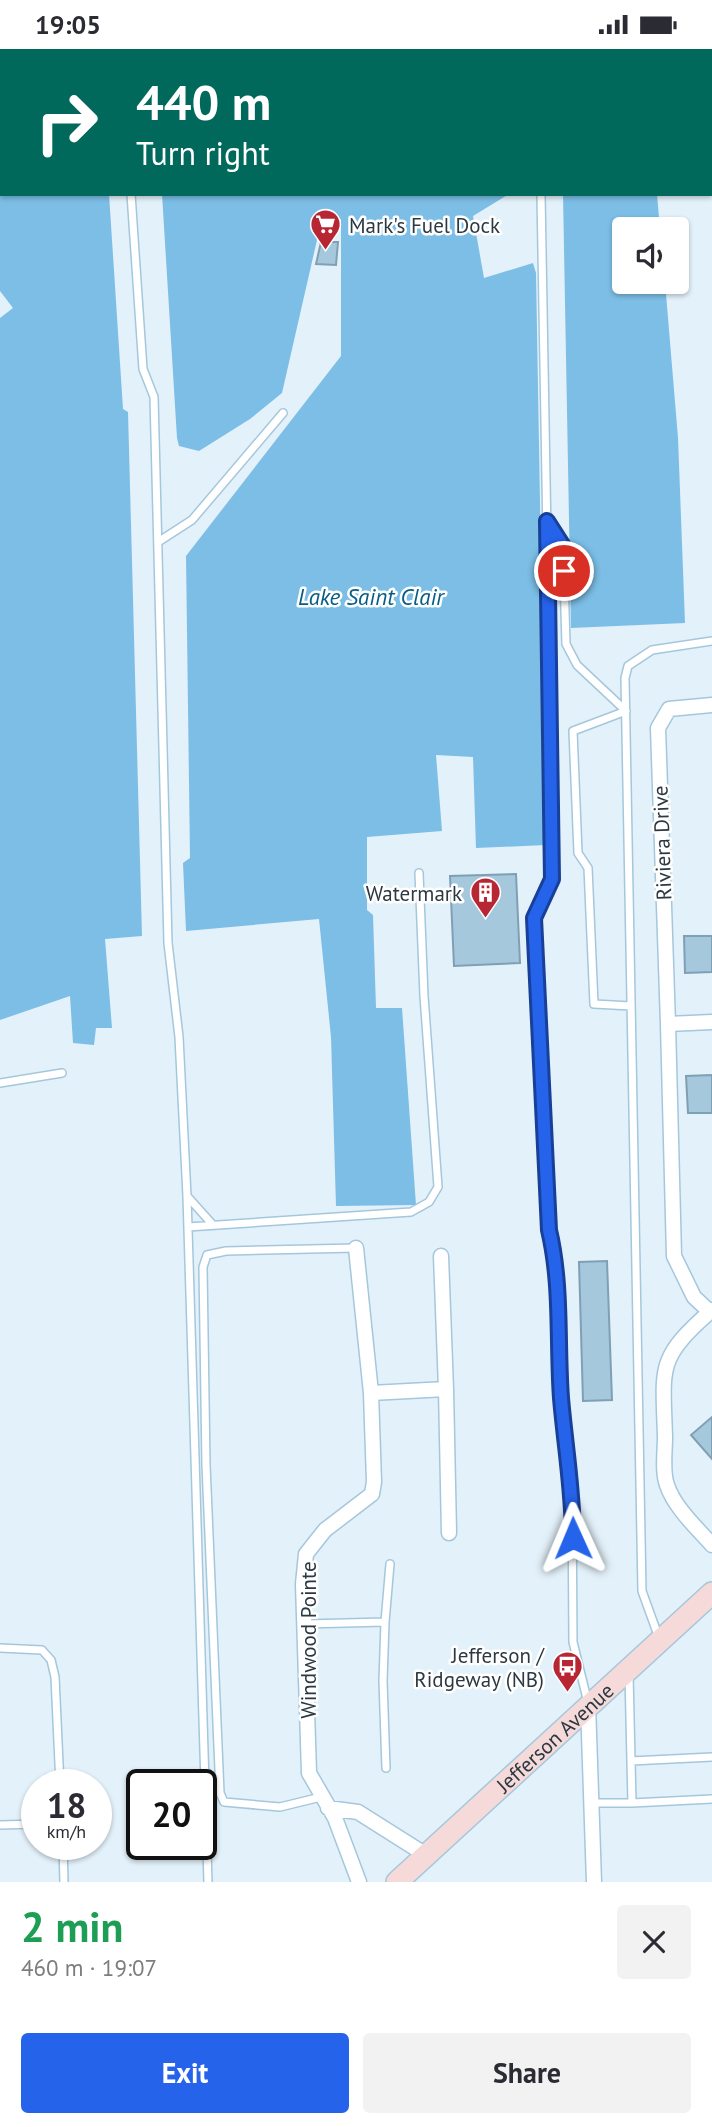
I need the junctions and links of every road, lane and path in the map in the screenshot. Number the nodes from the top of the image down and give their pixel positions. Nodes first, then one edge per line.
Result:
1 (131, 196) edge
2 (541, 196) edge
3 (284, 414) dead end
4 (547, 521) junction
5 (158, 542) junction
6 (712, 641) edge
7 (712, 705) edge
8 (626, 711) junction
9 (419, 873) dead end
10 (631, 1006) junction
11 (712, 1023) edge
12 (668, 1024) junction
13 (62, 1073) dead end
14 (0, 1083) edge
15 (187, 1196) junction
16 (213, 1225) junction
17 (188, 1227) junction
18 (356, 1248) joint
19 (441, 1256) dead end
20 (711, 1311) edge
21 (446, 1389) junction
22 (371, 1393) junction
23 (449, 1533) dead end
24 (712, 1545) edge
25 (390, 1564) dead end
26 (712, 1593) edge
27 (385, 1622) junction
28 (304, 1624) junction
29 (660, 1639) junction
30 (0, 1648) edge
31 (629, 1666) junction
32 (588, 1704) junction
33 (712, 1757) edge
34 (631, 1761) junction
35 (386, 1768) dead end
36 (59, 1769) edge
37 (712, 1799) edge
38 (325, 1803) junction
39 (592, 1803) junction
40 (632, 1803) junction
41 (21, 1824) edge
42 (0, 1825) edge
43 (426, 1855) junction
44 (63, 1860) edge
45 (64, 1882) edge
46 (208, 1882) edge
47 (359, 1882) edge
48 (397, 1882) edge
49 (594, 1882) edge

1 - 5 lane
2 - 4 lane
3 - 5 lane
4 - 8 lane
4 - 32 lane
5 - 15 lane
6 - 8 lane
7 - 12 street, Riviera Drive
8 - 10 lane
8 - 10 lane
9 - 16 lane
10 - 29 lane
11 - 12 street
12 - 20 street, Riviera Drive
13 - 14 lane
15 - 16 lane
15 - 17 lane
16 - 17 lane
17 - 46 lane
18 - 22 street, Windwood Pointe
18 - 38 lane
19 - 21 street
20 - 24 street, Riviera Drive
21 - 22 street
21 - 23 street
22 - 28 street, Windwood Pointe
25 - 27 lane
26 - 29 main road, Jefferson Avenue
27 - 28 lane
27 - 35 lane
28 - 38 street, Windwood Pointe
29 - 31 main road, Jefferson Avenue
30 - 36 lane
31 - 32 main road, Jefferson Avenue
31 - 34 lane
32 - 39 street
32 - 43 main road, Jefferson Avenue
33 - 34 lane
34 - 40 lane
37 - 40 lane
38 - 43 street
38 - 47 street, Windwood Pointe
39 - 40 lane
39 - 49 street
41 - 42 lane
43 - 48 main road, Jefferson Avenue
44 - 45 lane

